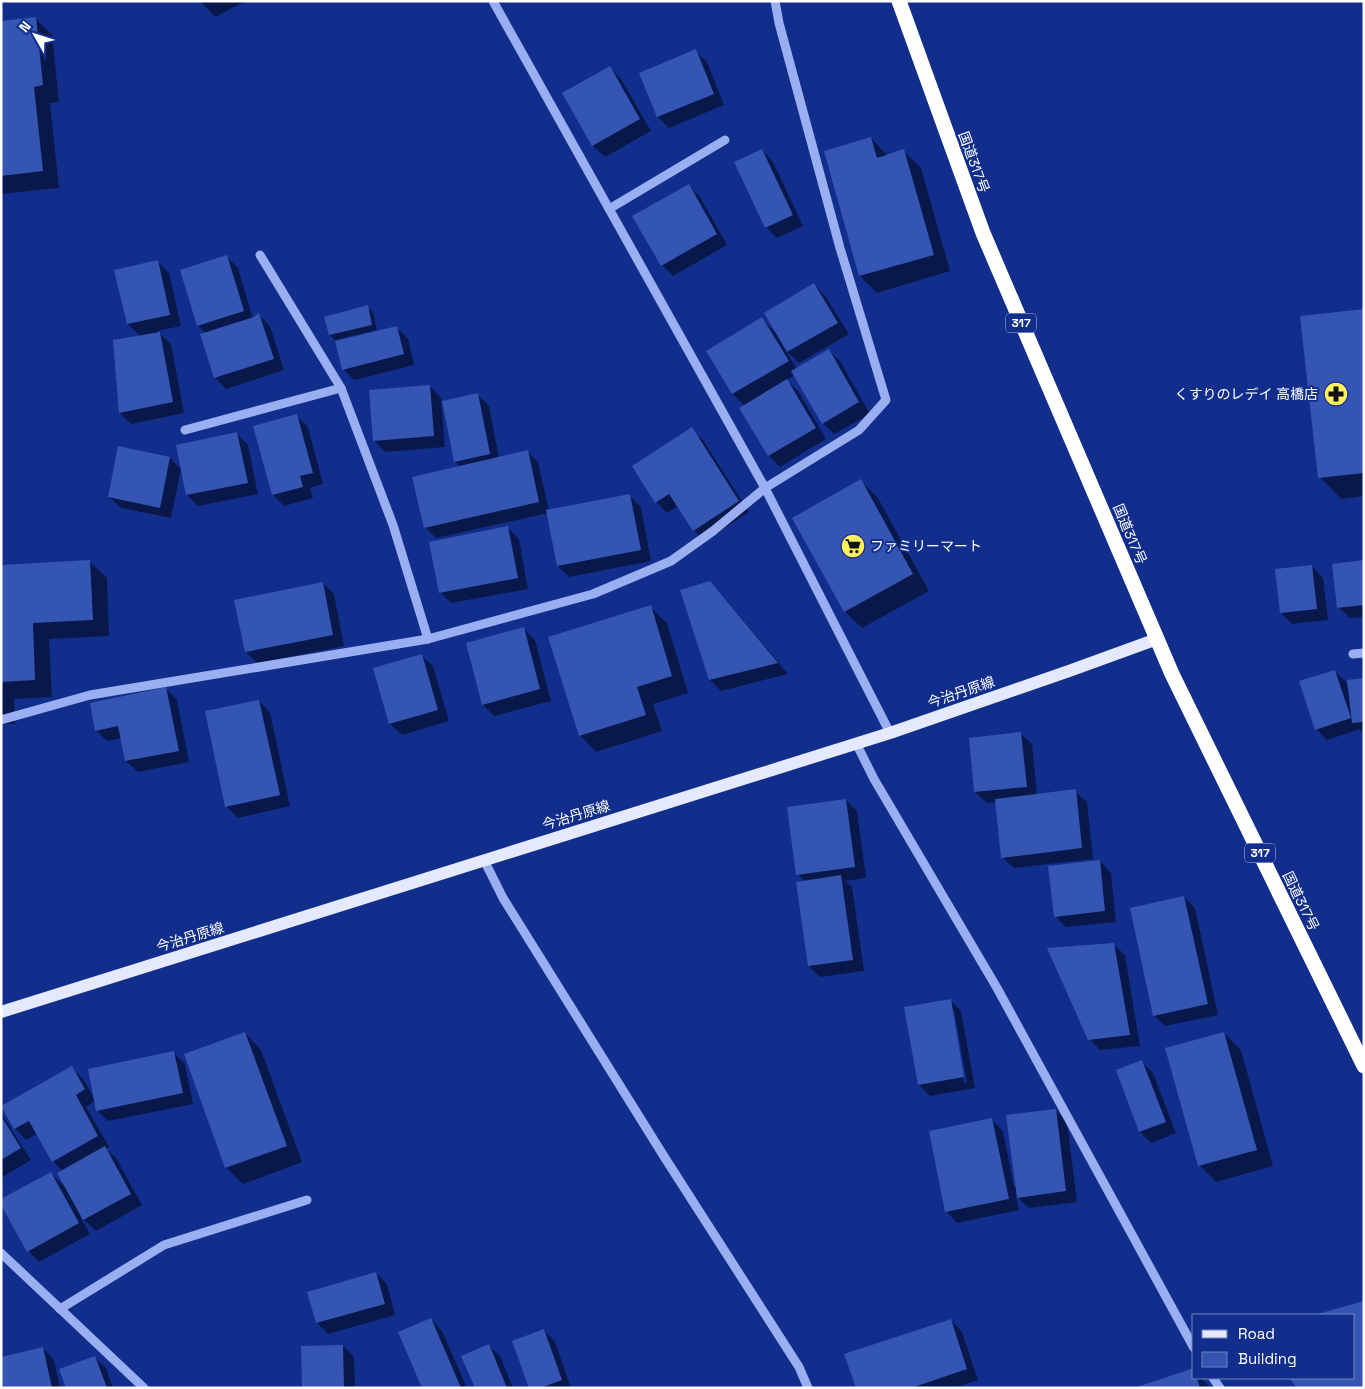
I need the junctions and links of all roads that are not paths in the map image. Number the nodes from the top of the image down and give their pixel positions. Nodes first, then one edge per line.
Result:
1 (493, 1) edge
2 (775, 1) edge
3 (899, 1) edge
4 (725, 140) dead end
5 (609, 209) junction
6 (260, 255) dead end
7 (342, 388) junction
8 (185, 430) dead end
9 (765, 488) junction
10 (428, 639) junction
11 (1157, 639) junction
12 (1364, 653) edge
13 (1353, 654) dead end
14 (1, 720) edge
15 (890, 733) junction
16 (856, 743) junction
17 (484, 860) junction
18 (1, 1012) edge
19 (1364, 1066) edge
20 (307, 1200) dead end
21 (1, 1253) edge
22 (60, 1309) junction
23 (1192, 1344) edge
24 (144, 1388) edge
25 (808, 1388) edge

1 - 5 street
2 - 9 street
3 - 11 highway, 国道317号 / 317
4 - 5 street
5 - 9 street
6 - 7 street
7 - 8 street
7 - 10 street
9 - 10 street
9 - 15 street
10 - 14 street
11 - 15 main road, 今治丹原線
11 - 19 highway, 国道317号 / 317
12 - 13 street
15 - 16 main road, 今治丹原線
16 - 17 main road, 今治丹原線
16 - 23 street
17 - 18 main road, 今治丹原線
17 - 25 street
20 - 22 street
21 - 22 street
22 - 24 street

